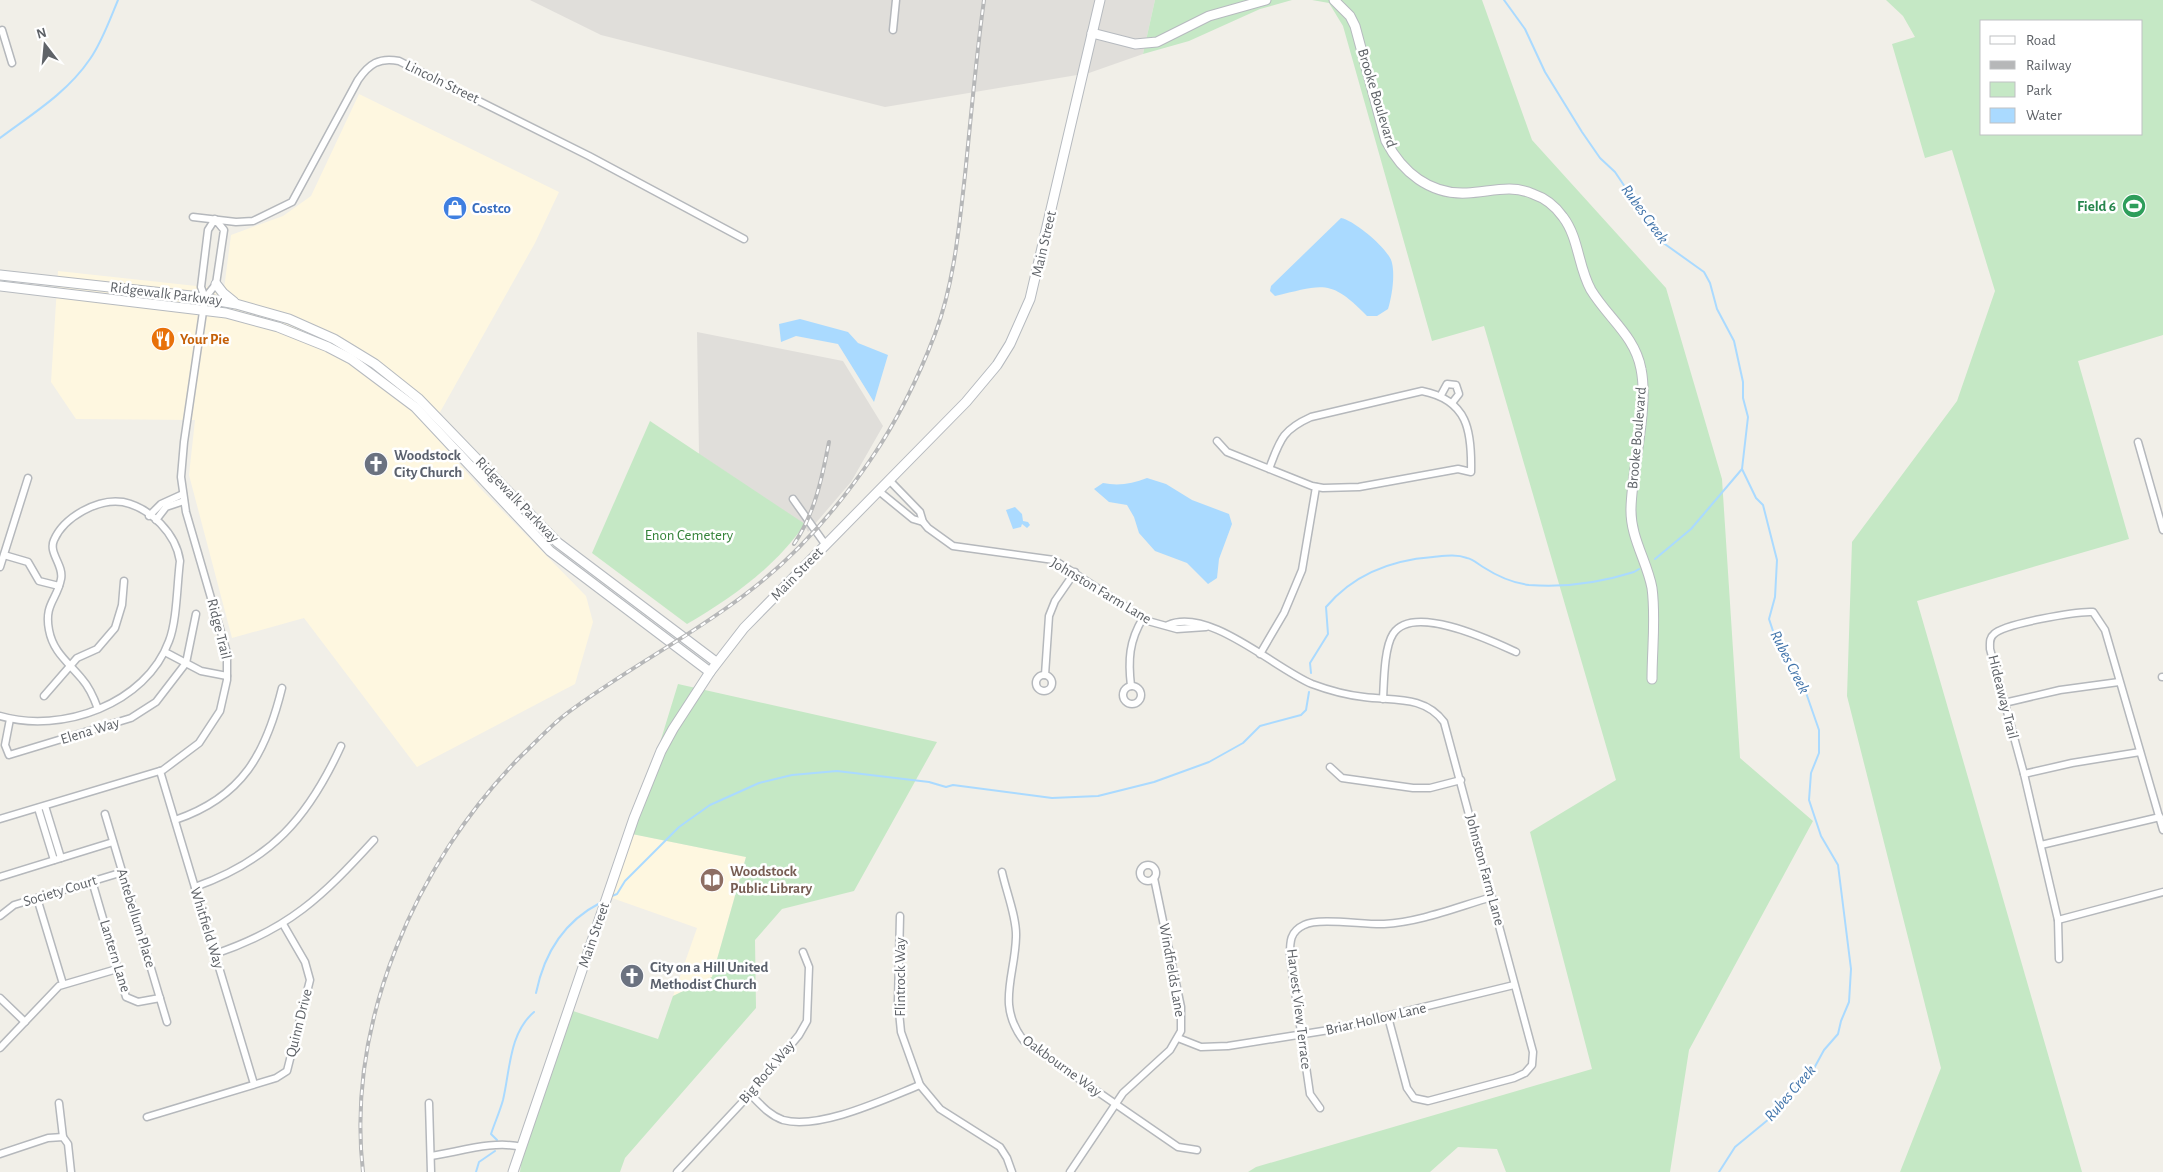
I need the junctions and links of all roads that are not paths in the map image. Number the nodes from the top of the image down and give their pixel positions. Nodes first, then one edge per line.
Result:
1 (896, 0) edge
2 (1100, 0) edge
3 (1266, 0) edge
4 (1334, 0) edge
5 (2, 30) dead end
6 (893, 30) dead end
7 (1092, 33) junction
8 (3, 46) edge
9 (12, 63) dead end
10 (193, 217) dead end
11 (215, 219) junction
12 (744, 239) dead end
13 (0, 275) edge
14 (216, 284) junction
15 (0, 286) edge
16 (205, 298) junction
17 (236, 304) junction
18 (204, 308) junction
19 (1440, 394) junction
20 (1452, 403) junction
21 (1217, 441) dead end
22 (2138, 442) dead end
23 (1269, 469) junction
24 (28, 478) dead end
25 (890, 481) junction
26 (1316, 487) junction
27 (880, 492) junction
28 (183, 497) junction
29 (792, 499) dead end
30 (149, 516) junction
31 (156, 520) junction
32 (923, 522) junction
33 (2163, 530) edge
34 (825, 544) junction
35 (4, 554) junction
36 (0, 567) edge
37 (1075, 572) junction
38 (124, 582) dead end
39 (59, 586) junction
40 (196, 614) dead end
41 (1143, 618) junction
42 (165, 652) junction
43 (1516, 652) dead end
44 (1260, 654) junction
45 (716, 662) junction
46 (186, 663) junction
47 (70, 667) junction
48 (710, 672) junction
49 (1045, 675) dead end
50 (227, 676) junction
51 (1652, 679) dead end
52 (2119, 682) junction
53 (1131, 686) dead end
54 (282, 688) dead end
55 (44, 696) dead end
56 (1383, 699) junction
57 (2004, 703) junction
58 (98, 709) junction
59 (0, 716) edge
60 (10, 719) junction
61 (341, 746) dead end
62 (2140, 752) junction
63 (1330, 768) dead end
64 (160, 772) junction
65 (2024, 774) junction
66 (1461, 780) junction
67 (45, 806) junction
68 (38, 808) junction
69 (105, 814) dead end
70 (2160, 817) junction
71 (0, 819) edge
72 (175, 820) junction
73 (2163, 830) edge
74 (374, 840) dead end
75 (113, 842) junction
76 (2041, 846) junction
77 (58, 859) junction
78 (122, 872) junction
79 (1002, 872) dead end
80 (0, 877) edge
81 (1154, 878) dead end
82 (92, 881) junction
83 (195, 887) junction
84 (2163, 892) edge
85 (1492, 897) junction
86 (37, 898) junction
87 (0, 916) edge
88 (900, 916) dead end
89 (2058, 920) junction
90 (283, 924) junction
91 (803, 952) dead end
92 (215, 954) junction
93 (2059, 959) dead end
94 (118, 969) junction
95 (63, 984) junction
96 (1514, 985) junction
97 (0, 998) edge
98 (160, 998) junction
99 (1388, 1017) junction
100 (25, 1022) junction
101 (167, 1022) dead end
102 (1301, 1034) junction
103 (1178, 1038) junction
104 (0, 1048) edge
105 (254, 1084) junction
106 (920, 1085) junction
107 (750, 1094) junction
108 (59, 1103) dead end
109 (429, 1103) dead end
110 (1115, 1104) junction
111 (1320, 1108) dead end
112 (147, 1117) dead end
113 (63, 1136) junction
114 (522, 1147) junction
115 (1197, 1150) dead end
116 (0, 1154) edge
117 (431, 1156) junction
118 (71, 1172) edge
119 (431, 1172) edge
120 (513, 1172) edge
121 (677, 1172) edge
122 (1012, 1172) edge
123 (1070, 1172) edge

1 - 6 street
2 - 7 main road, Main Street
3 - 7 main road
4 - 51 main road, Brooke Boulevard
5 - 8 street
7 - 25 main road, Main Street
8 - 9 street
10 - 11 street, Lincoln Street
11 - 12 street, Lincoln Street
11 - 14 street
11 - 16 street, Ridge Trail
13 - 16 main road, Ridgewalk Parkway
14 - 16 street
14 - 17 main road
15 - 18 main road, Ridgewalk Parkway
16 - 17 main road, Ridgewalk Parkway
16 - 18 street, Ridge Trail
17 - 45 main road, Ridgewalk Parkway
18 - 28 street, Ridge Trail
18 - 48 main road, Ridgewalk Parkway
19 - 20 street
19 - 20 street
19 - 23 street
20 - 26 street
21 - 23 street
22 - 33 street
23 - 26 street
24 - 35 street
25 - 27 main road, Main Street
25 - 32 street, Johnston Farm Lane
26 - 44 street
27 - 32 street, Johnston Farm Lane
27 - 34 main road, Main Street
28 - 30 street
28 - 31 street
28 - 50 street, Ridge Trail
29 - 34 street
30 - 31 street, Elena Way
30 - 39 street, Elena Way
31 - 42 street, Elena Way
32 - 37 street, Johnston Farm Lane
34 - 45 main road, Main Street
35 - 36 street
35 - 39 street
37 - 41 street, Johnston Farm Lane
37 - 49 street
38 - 47 street
39 - 47 street
40 - 46 street, Elena Way
41 - 44 street, Johnston Farm Lane
41 - 53 street
42 - 46 street
42 - 58 street, Elena Way
43 - 56 street
44 - 56 street, Johnston Farm Lane
45 - 48 main road, Main Street
46 - 50 street
46 - 60 street, Elena Way
47 - 55 street
47 - 58 street
48 - 114 main road, Main Street
50 - 64 street, Ridge Trail
52 - 57 street
52 - 57 street, Hideaway Trail
52 - 62 street, Hideaway Trail
54 - 72 street
56 - 66 street, Johnston Farm Lane
57 - 65 street, Hideaway Trail
58 - 60 street, Elena Way
59 - 60 street, Elena Way
61 - 83 street
62 - 65 street
62 - 70 street, Hideaway Trail
63 - 66 street
64 - 67 street, Ridge Trail
64 - 72 street, Whitfield Way
65 - 76 street, Hideaway Trail
66 - 85 street, Johnston Farm Lane
67 - 68 street, Ridge Trail
67 - 77 street
68 - 71 street, Ridge Trail
68 - 77 street
69 - 75 street, Antebellum Place
70 - 73 street, Hideaway Trail
70 - 76 street
72 - 83 street, Whitfield Way
74 - 90 street
75 - 77 street
75 - 78 street, Antebellum Place
76 - 89 street, Hideaway Trail
77 - 80 street
78 - 82 street, Society Court
78 - 98 street, Antebellum Place
79 - 110 street, Oakbourne Way
81 - 103 street, Windfields Lane
82 - 86 street, Society Court
82 - 94 street, Lantern Lane
83 - 92 street, Whitfield Way
84 - 89 street
85 - 96 street, Johnston Farm Lane
85 - 102 street, Harvest View Terrace
86 - 87 street, Society Court
86 - 95 street
88 - 106 street, Flintrock Way
89 - 93 street, Hideaway Trail
90 - 92 street
90 - 105 street, Quinn Drive
91 - 107 street, Big Rock Way
92 - 105 street, Whitfield Way
94 - 95 street
94 - 98 street, Lantern Lane
95 - 100 street
96 - 99 street, Briar Hollow Lane
96 - 99 street, Johnston Farm Lane
97 - 100 street
98 - 101 street, Antebellum Place
99 - 102 street, Briar Hollow Lane
100 - 104 street
102 - 103 street, Briar Hollow Lane
102 - 111 street, Harvest View Terrace
103 - 110 street, Windfields Lane
105 - 112 street, Quinn Drive
106 - 107 street
106 - 122 street, Flintrock Way
107 - 121 street, Big Rock Way
108 - 113 street
109 - 117 street
110 - 115 street, Oakbourne Way
110 - 123 street, Windfields Lane
113 - 116 street
113 - 118 street
114 - 117 street
114 - 120 main road, Main Street
117 - 119 street

